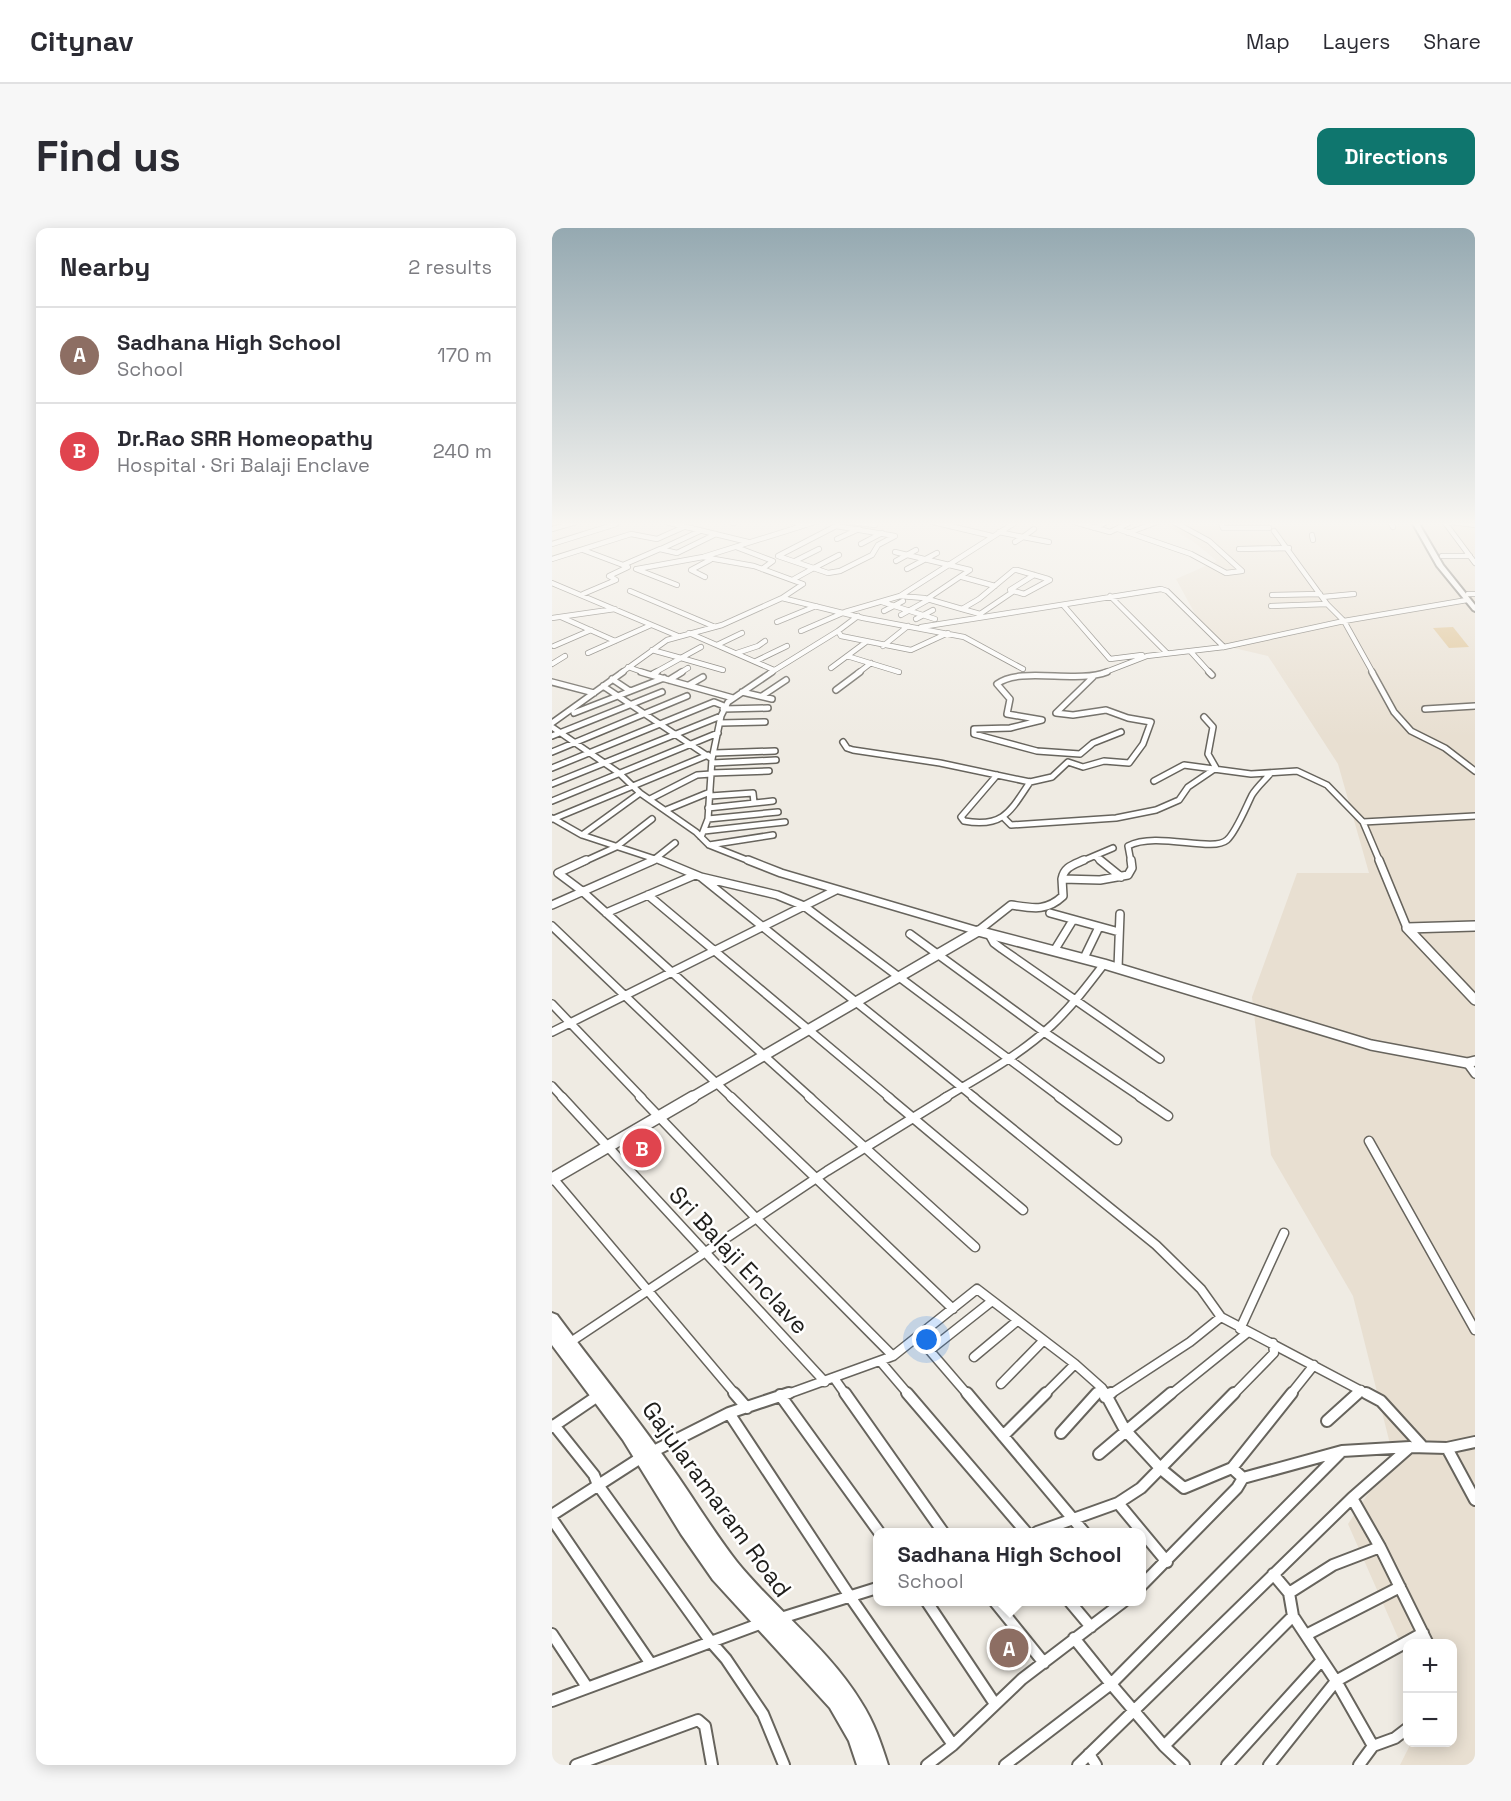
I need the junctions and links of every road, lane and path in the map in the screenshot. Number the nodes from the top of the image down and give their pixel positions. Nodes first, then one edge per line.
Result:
1 (583, 594) edge
2 (636, 594) edge
3 (789, 594) edge
4 (908, 594) edge
5 (935, 594) edge
6 (984, 594) edge
7 (1010, 594) edge
8 (1125, 594) edge
9 (1169, 594) edge
10 (1354, 594) dead end
11 (1321, 595) junction
12 (1110, 596) junction
13 (1272, 596) dead end
14 (1470, 596) edge
15 (782, 598) junction
16 (902, 598) junction
17 (927, 599) junction
18 (882, 602) junction
19 (1475, 602) edge
20 (1327, 604) junction
21 (816, 606) junction
22 (894, 606) junction
23 (1064, 606) junction
24 (1271, 606) dead end
25 (616, 609) junction
26 (962, 609) junction
27 (1475, 609) edge
28 (933, 610) dead end
29 (884, 611) dead end
30 (909, 611) junction
31 (845, 612) junction
32 (901, 615) dead end
33 (923, 615) junction
34 (858, 616) junction
35 (561, 617) junction
36 (552, 618) edge
37 (916, 619) dead end
38 (935, 619) dead end
39 (1344, 621) junction
40 (777, 622) dead end
41 (651, 625) junction
42 (908, 626) junction
43 (715, 627) junction
44 (921, 627) junction
45 (591, 630) junction
46 (801, 631) dead end
47 (838, 631) junction
48 (689, 633) junction
49 (742, 633) dead end
50 (948, 633) junction
51 (678, 636) junction
52 (615, 641) junction
53 (765, 641) dead end
54 (867, 642) junction
55 (717, 645) junction
56 (554, 646) dead end
57 (788, 646) dead end
58 (883, 646) junction
59 (701, 647) dead end
60 (1224, 647) junction
61 (652, 650) junction
62 (588, 652) dead end
63 (1191, 652) junction
64 (737, 653) junction
65 (1167, 653) junction
66 (565, 656) dead end
67 (847, 656) junction
68 (1147, 656) junction
69 (681, 658) junction
70 (756, 661) junction
71 (871, 663) junction
72 (552, 664) edge
73 (628, 667) junction
74 (831, 668) dead end
75 (688, 669) dead end
76 (1023, 669) dead end
77 (774, 670) junction
78 (899, 672) dead end
79 (651, 675) junction
80 (1212, 675) dead end
81 (711, 676) dead end
82 (703, 677) dead end
83 (1093, 677) junction
84 (612, 679) junction
85 (667, 679) junction
86 (786, 680) dead end
87 (552, 682) edge
88 (689, 685) junction
89 (603, 686) junction
90 (836, 690) dead end
91 (630, 691) junction
92 (662, 692) dead end
93 (742, 692) junction
94 (594, 693) junction
95 (687, 696) dead end
96 (762, 696) junction
97 (615, 697) junction
98 (733, 698) junction
99 (772, 699) dead end
100 (628, 706) junction
101 (1475, 706) edge
102 (724, 708) junction
103 (768, 708) dead end
104 (1425, 709) dead end
105 (644, 715) junction
106 (1204, 717) dead end
107 (561, 718) junction
108 (720, 720) junction
109 (765, 722) dead end
110 (661, 724) junction
111 (552, 725) edge
112 (1121, 732) dead end
113 (560, 733) junction
114 (677, 733) junction
115 (718, 733) junction
116 (552, 736) edge
117 (843, 742) dead end
118 (575, 743) junction
119 (694, 743) junction
120 (775, 751) dead end
121 (552, 752) edge
122 (589, 753) junction
123 (712, 758) junction
124 (776, 760) dead end
125 (604, 763) junction
126 (552, 768) edge
127 (1216, 768) junction
128 (768, 771) dead end
129 (1475, 771) edge
130 (619, 773) junction
131 (711, 774) junction
132 (1270, 774) junction
133 (997, 775) junction
134 (1154, 781) dead end
135 (1030, 782) junction
136 (552, 784) edge
137 (634, 786) junction
138 (640, 793) junction
139 (710, 794) junction
140 (650, 799) junction
141 (552, 801) edge
142 (773, 801) dead end
143 (754, 803) junction
144 (708, 808) junction
145 (666, 810) junction
146 (778, 812) dead end
147 (1475, 816) edge
148 (553, 819) edge
149 (652, 819) dead end
150 (708, 819) junction
151 (1005, 819) junction
152 (785, 822) dead end
153 (1363, 822) junction
154 (704, 831) junction
155 (582, 835) junction
156 (773, 835) dead end
157 (701, 837) junction
158 (675, 843) dead end
159 (709, 845) junction
160 (616, 847) junction
161 (1113, 848) dead end
162 (1095, 856) junction
163 (657, 859) junction
164 (555, 871) edge
165 (698, 876) junction
166 (1121, 877) junction
167 (1062, 879) junction
168 (836, 890) junction
169 (582, 891) junction
170 (648, 895) junction
171 (552, 905) edge
172 (804, 906) junction
173 (606, 913) junction
174 (1050, 914) dead end
175 (1120, 914) dead end
176 (1073, 920) junction
177 (552, 926) edge
178 (1475, 926) edge
179 (761, 927) junction
180 (1099, 927) junction
181 (1407, 928) junction
182 (978, 931) junction
183 (1119, 932) junction
184 (910, 934) dead end
185 (989, 934) junction
186 (715, 950) junction
187 (1054, 951) junction
188 (939, 953) junction
189 (1084, 958) junction
190 (1104, 964) junction
191 (1118, 968) junction
192 (672, 972) junction
193 (901, 976) junction
194 (626, 996) junction
195 (1475, 1000) edge
196 (1076, 1001) junction
197 (855, 1003) junction
198 (552, 1004) edge
199 (570, 1023) junction
200 (809, 1029) junction
201 (552, 1032) edge
202 (1044, 1032) junction
203 (764, 1056) junction
204 (1006, 1058) junction
205 (1160, 1059) dead end
206 (1471, 1062) edge
207 (1475, 1074) edge
208 (717, 1083) junction
209 (552, 1086) edge
210 (962, 1088) junction
211 (1168, 1116) dead end
212 (659, 1117) junction
213 (913, 1117) junction
214 (1117, 1140) dead end
215 (1369, 1141) dead end
216 (864, 1146) junction
217 (608, 1147) junction
218 (552, 1178) edge
219 (816, 1178) junction
220 (1023, 1210) dead end
221 (755, 1217) junction
222 (1284, 1233) dead end
223 (975, 1247) dead end
224 (704, 1252) junction
225 (646, 1291) junction
226 (992, 1301) junction
227 (953, 1309) junction
228 (1221, 1317) junction
229 (552, 1320) edge
230 (1017, 1321) junction
231 (1475, 1330) edge
232 (1244, 1331) junction
233 (552, 1334) edge
234 (918, 1337) junction
235 (1043, 1341) junction
236 (569, 1343) junction
237 (1273, 1343) junction
238 (930, 1350) junction
239 (893, 1356) junction
240 (974, 1357) dead end
241 (880, 1362) junction
242 (1075, 1364) junction
243 (1314, 1365) junction
244 (829, 1380) junction
245 (1002, 1384) dead end
246 (1361, 1390) junction
247 (1103, 1392) junction
248 (599, 1395) junction
249 (780, 1395) junction
250 (747, 1408) junction
251 (729, 1413) junction
252 (1327, 1421) dead end
253 (553, 1426) edge
254 (1125, 1430) junction
255 (1061, 1433) dead end
256 (1003, 1436) junction
257 (1475, 1442) edge
258 (1410, 1447) junction
259 (1423, 1447) junction
260 (1447, 1448) junction
261 (1342, 1451) junction
262 (647, 1454) junction
263 (1099, 1454) dead end
264 (1232, 1468) junction
265 (1161, 1469) junction
266 (1242, 1478) junction
267 (598, 1485) junction
268 (1352, 1498) junction
269 (1475, 1500) edge
270 (1118, 1503) junction
271 (552, 1517) edge
272 (1073, 1520) junction
273 (875, 1528) edge
274 (939, 1528) edge
275 (1022, 1528) edge
276 (1051, 1528) edge
277 (1080, 1528) edge
278 (1139, 1528) edge
279 (1146, 1537) edge
280 (1380, 1547) junction
281 (1167, 1562) junction
282 (1273, 1574) junction
283 (1146, 1581) edge
284 (1400, 1587) junction
285 (873, 1590) edge
286 (1288, 1593) junction
287 (851, 1598) junction
288 (930, 1606) edge
289 (998, 1606) edge
290 (1073, 1606) edge
291 (1118, 1606) edge
292 (1293, 1616) junction
293 (769, 1621) junction
294 (1091, 1627) junction
295 (552, 1634) edge
296 (1306, 1635) junction
297 (1074, 1638) junction
298 (1426, 1638) edge
299 (711, 1642) junction
300 (1322, 1660) junction
301 (1044, 1663) junction
302 (651, 1664) junction
303 (1336, 1681) junction
304 (1111, 1684) junction
305 (587, 1688) junction
306 (552, 1701) edge
307 (995, 1704) junction
308 (1134, 1711) junction
309 (1403, 1731) edge
310 (953, 1745) junction
311 (1164, 1746) junction
312 (1373, 1746) junction
313 (1089, 1754) junction
314 (576, 1765) edge
315 (712, 1765) edge
316 (784, 1765) edge
317 (866, 1765) edge
318 (879, 1765) edge
319 (927, 1765) edge
320 (1005, 1765) edge
321 (1078, 1765) edge
322 (1096, 1765) edge
323 (1184, 1765) edge
324 (1227, 1765) edge
325 (1269, 1765) edge
326 (1359, 1765) edge

1 - 25 street
2 - 43 street
3 - 15 street
4 - 16 street
5 - 17 street
6 - 26 street
7 - 26 street
8 - 12 street
9 - 60 street
10 - 11 street
11 - 13 street
11 - 20 street
12 - 23 street
12 - 65 street
14 - 19 main road
14 - 27 main road
14 - 39 street
15 - 21 street
15 - 43 street
16 - 17 street
16 - 18 street
16 - 22 street
17 - 26 street
17 - 30 street
18 - 22 street
18 - 31 street
20 - 24 street
20 - 39 street
21 - 31 street
21 - 40 street
22 - 29 street
22 - 30 street
23 - 44 street
23 - 68 street
25 - 35 street
25 - 41 street
28 - 33 street
30 - 32 street
30 - 33 street
31 - 34 street
31 - 46 street
33 - 37 street
33 - 38 street
34 - 42 street
34 - 47 street
35 - 36 street
35 - 45 street
39 - 60 street
39 - 129 street
41 - 51 street
41 - 52 street
42 - 44 street
42 - 58 street
43 - 48 street
44 - 50 street
45 - 52 street
45 - 56 street
47 - 54 street
47 - 77 street
48 - 51 street
48 - 55 street
49 - 55 street
50 - 58 street
50 - 76 street
51 - 61 street
52 - 62 street
53 - 64 street
54 - 58 street
54 - 67 street
55 - 64 street
57 - 70 street
59 - 69 street
60 - 63 street
61 - 69 street
61 - 73 street
63 - 65 street
63 - 80 street
64 - 70 street
65 - 68 street
66 - 72 street
67 - 71 street
67 - 74 street
68 - 83 street
69 - 79 street
69 - 81 street
70 - 77 street
71 - 78 street
71 - 90 street
73 - 79 street
73 - 84 street
75 - 85 street
77 - 93 street
79 - 85 street
82 - 88 street
83 - 112 street
83 - 135 street
84 - 89 street
84 - 91 street
85 - 88 street
85 - 91 street
86 - 96 street
87 - 94 street
88 - 98 street
89 - 94 street
89 - 97 street
91 - 97 street
92 - 100 street
93 - 96 street
93 - 98 street
94 - 107 street
95 - 105 street
96 - 99 street
97 - 100 street
97 - 107 street
98 - 102 street
100 - 105 street
100 - 113 street
101 - 104 street
102 - 103 street
102 - 108 street
102 - 110 street
105 - 110 street
105 - 118 street
106 - 127 street
107 - 111 street
108 - 109 street
108 - 114 street
108 - 115 street
110 - 114 street
110 - 122 street
111 - 113 street
113 - 116 street
113 - 118 street
114 - 119 street
114 - 125 street
115 - 119 street
115 - 123 street
117 - 133 street
118 - 121 street
118 - 122 street
119 - 123 street
119 - 130 street
120 - 123 street
122 - 125 street
122 - 126 street
123 - 124 street
123 - 131 street
123 - 137 street
125 - 130 street
125 - 136 street
127 - 132 street
127 - 134 street
127 - 151 street
128 - 131 street
130 - 137 street
130 - 141 street
131 - 139 street
131 - 140 street
132 - 153 street
132 - 166 street
133 - 135 street
133 - 151 street
135 - 151 street
137 - 138 street
137 - 148 street
138 - 140 street
138 - 155 street
139 - 143 street
139 - 144 street
139 - 145 street
140 - 145 street
142 - 143 street
143 - 144 street
144 - 150 street
145 - 157 street
146 - 150 street
147 - 153 street
148 - 155 street
149 - 160 street
150 - 154 street
152 - 154 street
153 - 181 street
154 - 157 street
155 - 160 street
156 - 159 street
157 - 159 street
158 - 163 street
159 - 168 street
160 - 163 street
160 - 164 street
161 - 162 street
162 - 166 street
162 - 167 street
163 - 165 street
163 - 169 street
164 - 169 street
165 - 170 street
165 - 172 street
165 - 179 street
166 - 167 street
167 - 182 street
168 - 172 street
168 - 182 street
169 - 171 street
169 - 173 street
170 - 173 street
170 - 186 street
172 - 179 street
172 - 193 street
173 - 192 street
174 - 176 street
175 - 183 street
176 - 180 street
176 - 187 street
177 - 194 street
178 - 181 street
179 - 186 street
179 - 197 street
180 - 183 street
180 - 189 street
181 - 195 street
182 - 185 street
182 - 188 street
183 - 191 street
184 - 188 street
185 - 187 street
185 - 196 street
186 - 192 street
186 - 200 street
187 - 189 street
188 - 193 street
188 - 202 street
189 - 190 street
190 - 191 street
190 - 196 street
191 - 206 street
192 - 194 street
192 - 203 street
193 - 197 street
193 - 204 street
194 - 199 street
194 - 208 street
196 - 202 street
196 - 205 street
197 - 200 street
197 - 210 street
198 - 199 street
199 - 201 street
199 - 212 street
200 - 203 street
200 - 213 street
202 - 204 street
202 - 211 street
203 - 208 street
203 - 216 street
204 - 210 street
204 - 214 street
206 - 207 street
208 - 212 street
208 - 219 street
209 - 217 street, Sri Balaji Enclave
210 - 213 street
210 - 228 street
212 - 217 street
212 - 221 street
213 - 216 street
213 - 220 street
215 - 231 street
216 - 219 street
216 - 223 street
217 - 218 street
217 - 224 street, Sri Balaji Enclave
218 - 225 street
219 - 221 street
219 - 227 street
221 - 224 street
221 - 239 street
222 - 232 street
224 - 225 street
224 - 244 street, Sri Balaji Enclave
225 - 236 street
225 - 250 street
226 - 227 street
226 - 230 street
226 - 238 street
227 - 234 street
228 - 232 street
228 - 247 street
229 - 236 main road, Gajularamaram Road
230 - 235 street
230 - 240 street
232 - 237 street
232 - 254 street
233 - 248 main road, Gajularamaram Road
234 - 238 street
234 - 239 street
235 - 242 street
235 - 245 street
236 - 262 main road, Gajularamaram Road
237 - 243 street
237 - 265 street
238 - 256 street
239 - 241 street
241 - 244 street
241 - 275 street
242 - 247 street
242 - 256 street
243 - 246 street
243 - 264 street
244 - 249 street
244 - 274 street, Sri Balaji Enclave
246 - 252 street
246 - 259 street
247 - 254 street
247 - 255 street
248 - 253 street
248 - 262 main road, Gajularamaram Road
249 - 250 street
249 - 273 street
250 - 251 street
251 - 262 street
251 - 287 street
253 - 267 street
254 - 263 street
254 - 265 street
256 - 272 street
257 - 260 street
258 - 259 street
258 - 261 street
258 - 268 street
259 - 260 street
260 - 269 street
261 - 266 street
261 - 304 street
262 - 267 street
262 - 293 main road, Gajularamaram Road
264 - 265 street
264 - 266 street
265 - 270 street
266 - 281 street
267 - 271 street
267 - 299 street
268 - 280 street
268 - 282 street
270 - 272 street
270 - 278 street
271 - 302 street
272 - 276 street
272 - 277 street
279 - 281 street
280 - 284 street
280 - 286 street
281 - 283 street
282 - 286 street
282 - 308 street
284 - 296 street
284 - 298 street
285 - 287 street
286 - 292 street
287 - 293 street
287 - 310 street
288 - 307 street
289 - 301 street
290 - 294 street
291 - 294 street
292 - 296 street
292 - 311 street
293 - 299 street
293 - 317 main road, Gajularamaram Road
293 - 318 main road, Gajularamaram Road
294 - 297 street
295 - 305 street
296 - 300 street
297 - 301 street
297 - 304 street
298 - 303 street
299 - 302 street
299 - 316 street
300 - 303 street
300 - 324 street
301 - 307 street
302 - 305 street
303 - 312 street
303 - 325 street
304 - 308 street
304 - 320 street
305 - 306 street
307 - 310 street
308 - 311 street
308 - 313 street
309 - 312 street
310 - 319 street
311 - 323 street
312 - 326 street
313 - 321 street
313 - 322 street
314 - 315 street

